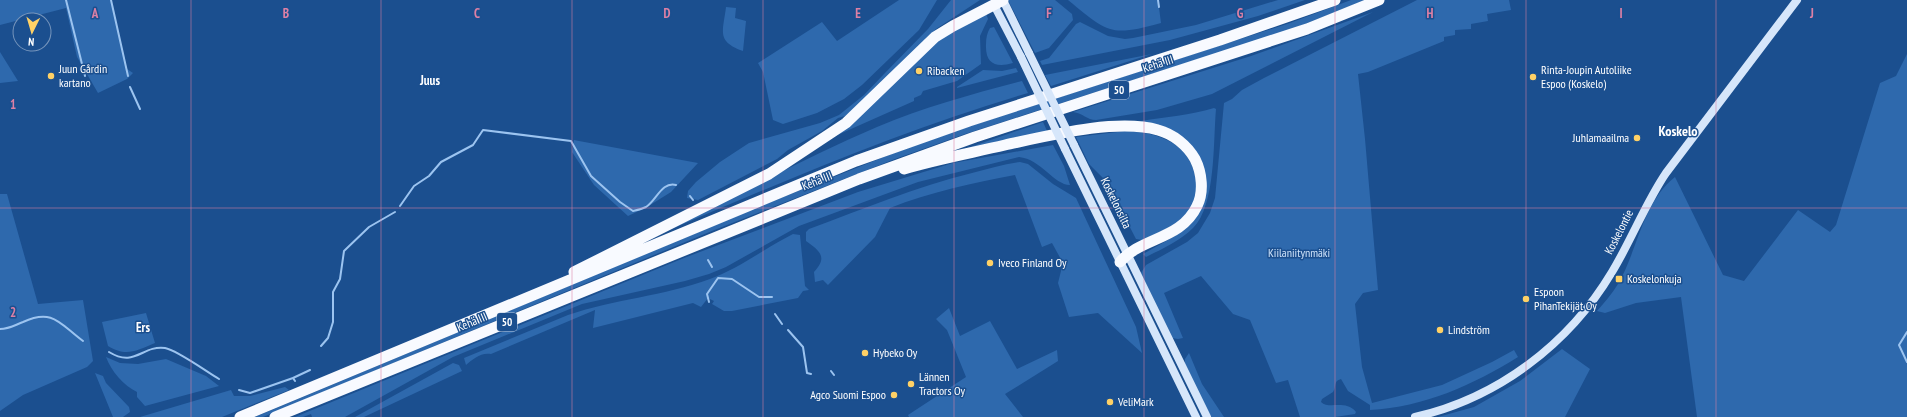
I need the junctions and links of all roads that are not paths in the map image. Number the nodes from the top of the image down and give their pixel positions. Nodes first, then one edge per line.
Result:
1 (1335, 0) edge
2 (1379, 0) edge
3 (1797, 0) edge
4 (999, 2) edge
5 (859, 179) junction
6 (1124, 258) junction
7 (534, 296) junction
8 (240, 417) edge
9 (275, 417) edge
10 (1196, 417) edge
11 (1207, 417) edge
12 (1415, 417) edge

1 - 7 highway, Kehä III / 50
2 - 5 highway, Kehä III / 50
3 - 12 main road, Koskelontie
4 - 6 main road, Koskelonsilta, bridge
4 - 6 main road, Koskelonsilta, bridge
4 - 7 highway
5 - 6 highway
5 - 9 highway, Kehä III / 50
6 - 10 main road, Koskelonsilta
6 - 11 main road, Koskelonsilta
7 - 8 highway, Kehä III / 50

